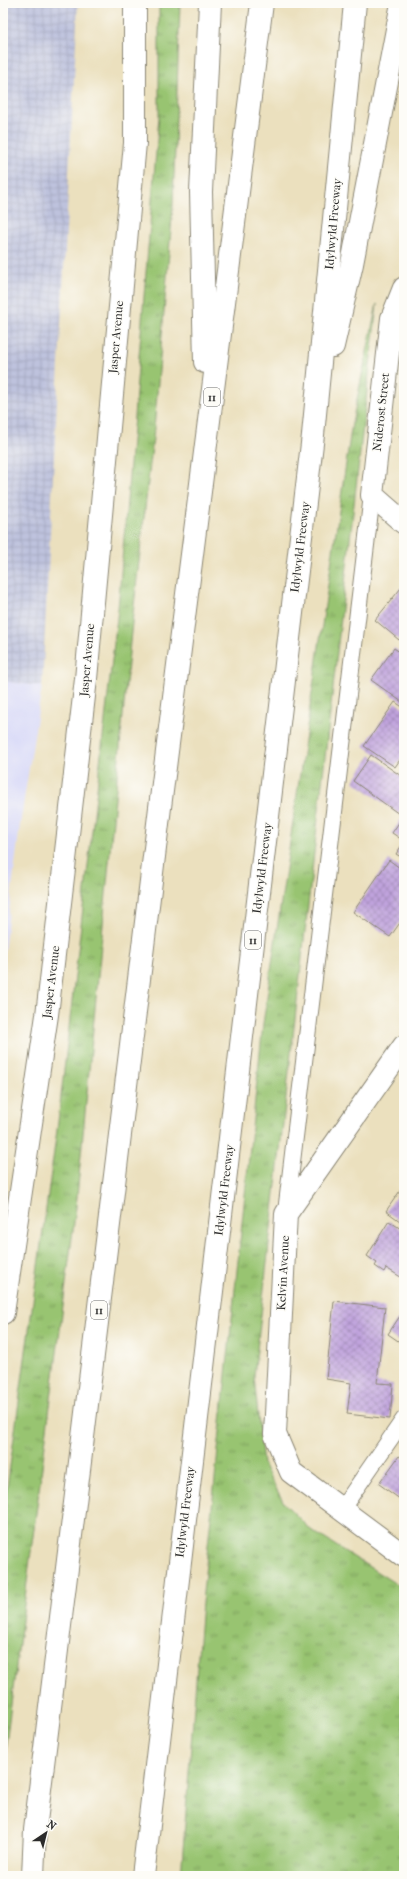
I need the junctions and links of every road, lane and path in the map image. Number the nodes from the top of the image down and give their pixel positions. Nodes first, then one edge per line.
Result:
1 (135, 3) edge
2 (210, 3) edge
3 (262, 3) edge
4 (355, 3) edge
5 (402, 3) edge
6 (404, 288) edge
7 (207, 433) junction
8 (313, 435) junction
9 (372, 495) junction
10 (404, 523) edge
11 (404, 1046) edge
12 (286, 1214) junction
13 (3, 1313) edge
14 (404, 1419) edge
15 (341, 1510) junction
16 (404, 1556) edge
17 (36, 1830) junction
18 (25, 1876) edge
19 (33, 1876) edge
20 (143, 1876) edge

1 - 13 main road, Jasper Avenue
2 - 7 main road
3 - 7 main road, 11
4 - 8 main road, Idylwyld Freeway / 11
5 - 8 main road
6 - 9 main road, Niderost Street
7 - 17 main road, 11
8 - 20 main road, Idylwyld Freeway / 11
9 - 10 main road
9 - 12 lane
11 - 12 main road
12 - 15 main road, Kelvin Avenue
14 - 15 lane
15 - 16 main road, Kelvin Avenue
17 - 18 main road
17 - 19 main road, 11

